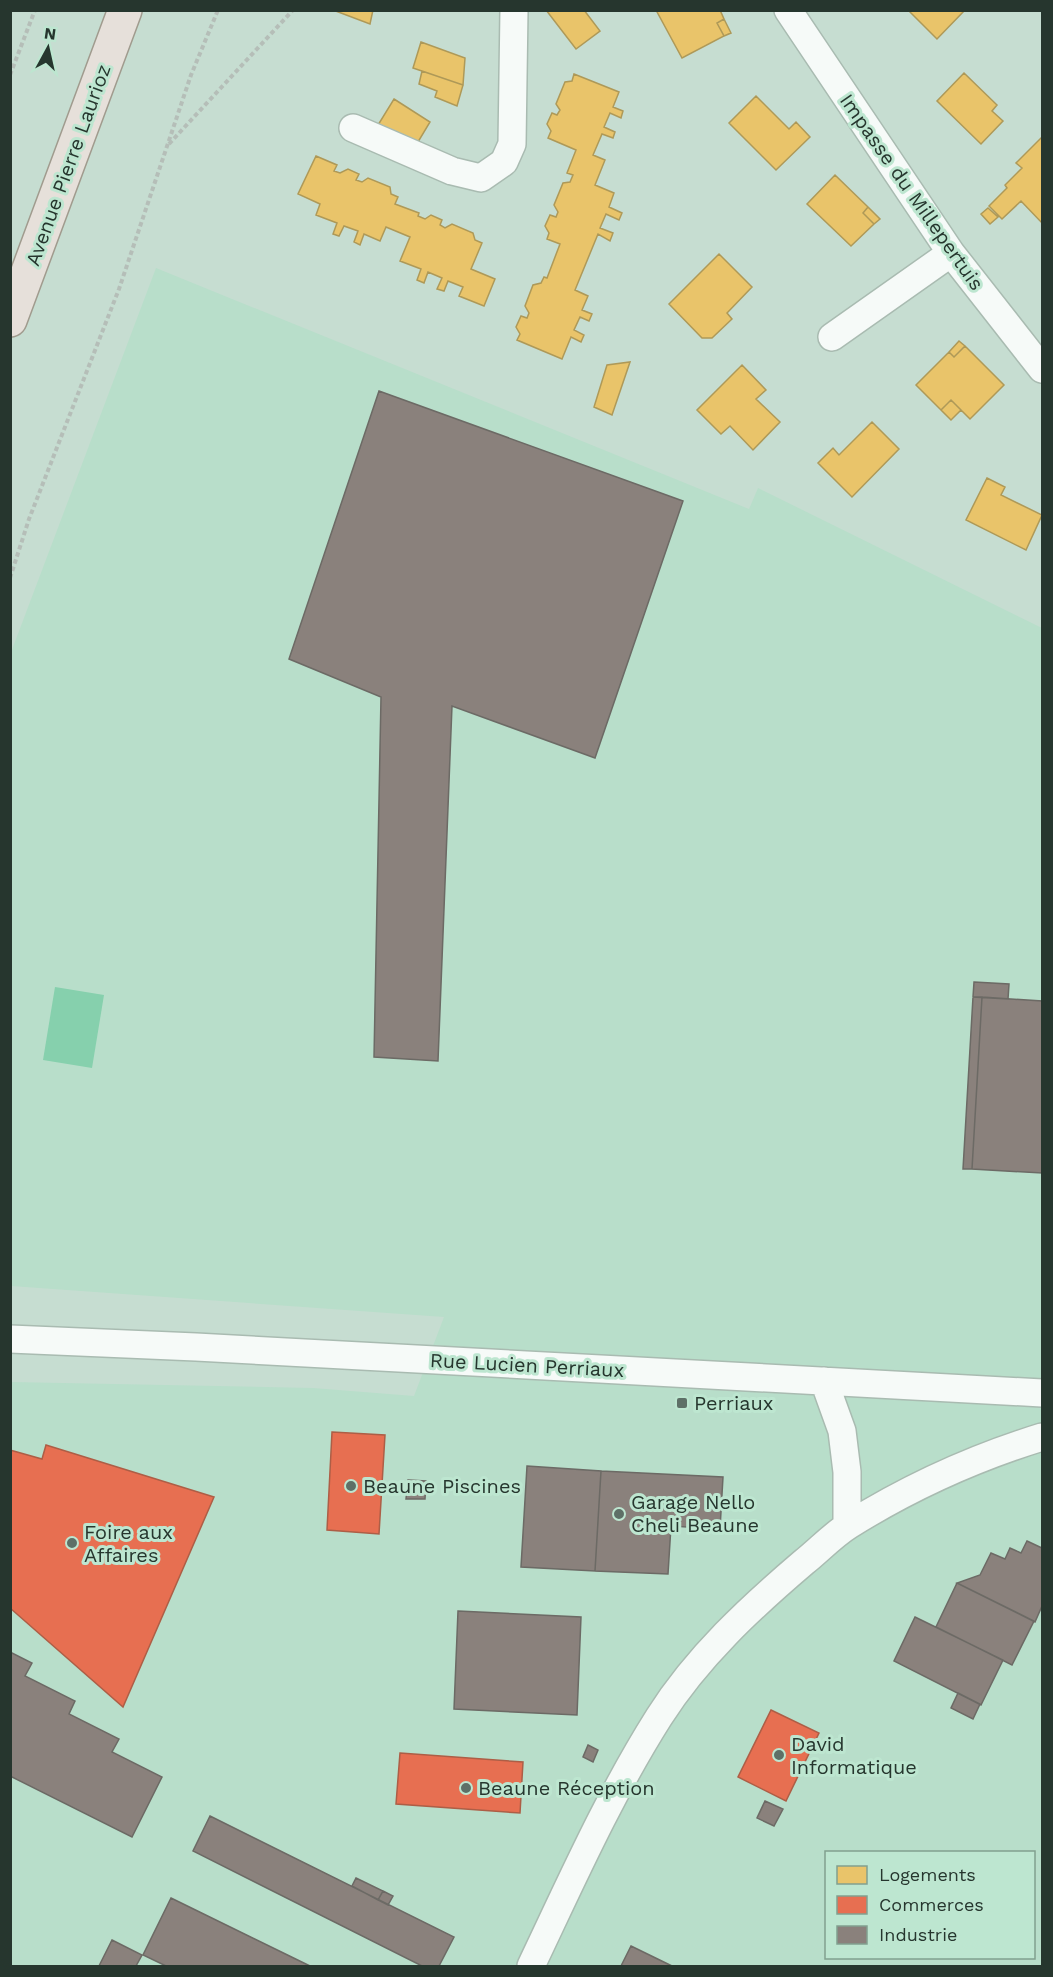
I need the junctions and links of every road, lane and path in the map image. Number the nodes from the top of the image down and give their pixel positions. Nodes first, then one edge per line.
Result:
1 (35, 10) edge
2 (125, 10) edge
3 (218, 10) edge
4 (293, 10) edge
5 (514, 10) edge
6 (788, 10) edge
7 (10, 75) edge
8 (353, 128) dead end
9 (166, 146) junction
10 (951, 253) junction
11 (10, 320) edge
12 (832, 337) dead end
13 (1042, 369) edge
14 (10, 578) edge
15 (10, 1339) edge
16 (824, 1382) junction
17 (1042, 1394) edge
18 (1042, 1437) edge
19 (847, 1526) junction
20 (531, 1966) edge

1 - 7 path
2 - 11 main road, Avenue Pierre Laurioz
3 - 9 path
4 - 9 path
5 - 8 street
6 - 10 street, Impasse du Millepertuis
9 - 14 path
10 - 12 street
10 - 13 street, Impasse du Millepertuis
15 - 16 street, Rue Lucien Perriaux
16 - 17 street, Rue Lucien Perriaux
16 - 19 street
18 - 19 street
19 - 20 street

